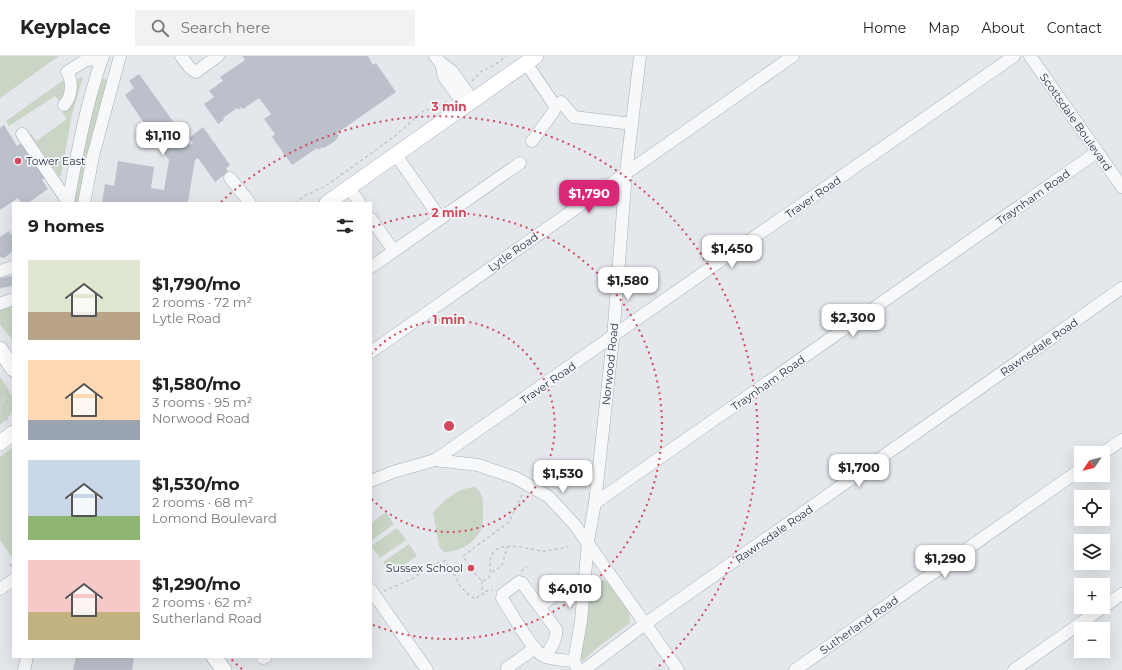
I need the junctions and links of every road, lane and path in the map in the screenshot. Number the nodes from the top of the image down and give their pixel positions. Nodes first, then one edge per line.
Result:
1 (120, 56) edge
2 (181, 56) edge
3 (218, 56) edge
4 (506, 56) edge
5 (640, 56) edge
6 (793, 56) edge
7 (1014, 56) edge
8 (1030, 56) edge
9 (103, 57) edge
10 (438, 60) edge
11 (531, 60) edge
12 (468, 84) dead end
13 (450, 100) dead end
14 (561, 102) dead end
15 (469, 104) junction
16 (64, 105) dead end
17 (632, 124) junction
18 (22, 134) dead end
19 (532, 141) dead end
20 (1097, 152) junction
21 (396, 155) junction
22 (520, 163) dead end
23 (626, 173) junction
24 (230, 178) dead end
25 (1122, 187) edge
26 (349, 188) junction
27 (68, 202) edge
28 (84, 202) edge
29 (249, 202) edge
30 (296, 202) edge
31 (329, 202) edge
32 (359, 202) edge
33 (440, 218) junction
34 (372, 220) edge
35 (394, 251) junction
36 (372, 266) edge
37 (12, 267) edge
38 (0, 271) edge
39 (1122, 288) edge
40 (12, 299) edge
41 (0, 304) edge
42 (613, 338) junction
43 (0, 349) edge
44 (372, 351) edge
45 (12, 367) edge
46 (10, 391) dead end
47 (0, 394) edge
48 (12, 394) edge
49 (10, 426) edge
50 (1122, 440) edge
51 (0, 444) edge
52 (1110, 448) edge
53 (435, 460) junction
54 (1074, 474) edge
55 (372, 481) edge
56 (522, 495) dead end
57 (595, 503) junction
58 (588, 542) junction
59 (507, 547) junction
60 (568, 547) dead end
61 (10, 564) dead end
62 (12, 567) edge
63 (492, 572) junction
64 (12, 581) edge
65 (584, 586) junction
66 (0, 589) edge
67 (377, 591) edge
68 (486, 591) dead end
69 (1122, 594) edge
70 (539, 606) junction
71 (645, 624) junction
72 (535, 648) junction
73 (545, 657) junction
74 (27, 658) edge
75 (215, 658) edge
76 (576, 665) edge
77 (506, 668) dead end
78 (24, 670) edge
79 (224, 670) edge
80 (427, 670) edge
81 (584, 670) edge
82 (678, 670) edge
83 (795, 670) edge
84 (1014, 670) edge

1 - 28 street
2 - 3 street
4 - 12 path
5 - 17 street, Norwood Road
6 - 23 street, Lytle Road
7 - 42 street, Traver Road
8 - 20 street, Scottsdale Boulevard
9 - 16 street
9 - 27 street
10 - 15 street
11 - 15 main road
11 - 19 street
13 - 30 path
14 - 17 street
15 - 21 main road
17 - 23 street, Norwood Road
18 - 27 street
20 - 25 street, Scottsdale Boulevard
20 - 57 street, Traynham Road
21 - 26 main road
21 - 33 street
22 - 33 street
23 - 42 street, Norwood Road
23 - 44 street, Lytle Road
24 - 29 street
26 - 31 main road
26 - 32 street
33 - 35 street
34 - 35 street
35 - 36 street
37 - 38 street
39 - 71 street, Rawnsdale Road
40 - 41 street
42 - 53 street, Traver Road
42 - 57 street, Norwood Road
43 - 45 main road
46 - 47 path
48 - 49 path
49 - 51 main road
50 - 52 street
53 - 55 street
53 - 58 street
54 - 83 street, Sutherland Road
56 - 63 path
57 - 58 street, Norwood Road
58 - 65 street, Norwood Road
58 - 71 street
59 - 60 path
59 - 63 path
59 - 63 path
61 - 62 path
64 - 66 street
65 - 70 street
65 - 76 street, Norwood Road
67 - 68 path
67 - 80 street
69 - 84 street
70 - 72 street
70 - 73 street
71 - 81 street, Rawnsdale Road
71 - 82 street
72 - 73 street
72 - 77 street
73 - 76 street
74 - 78 street
75 - 79 main road

